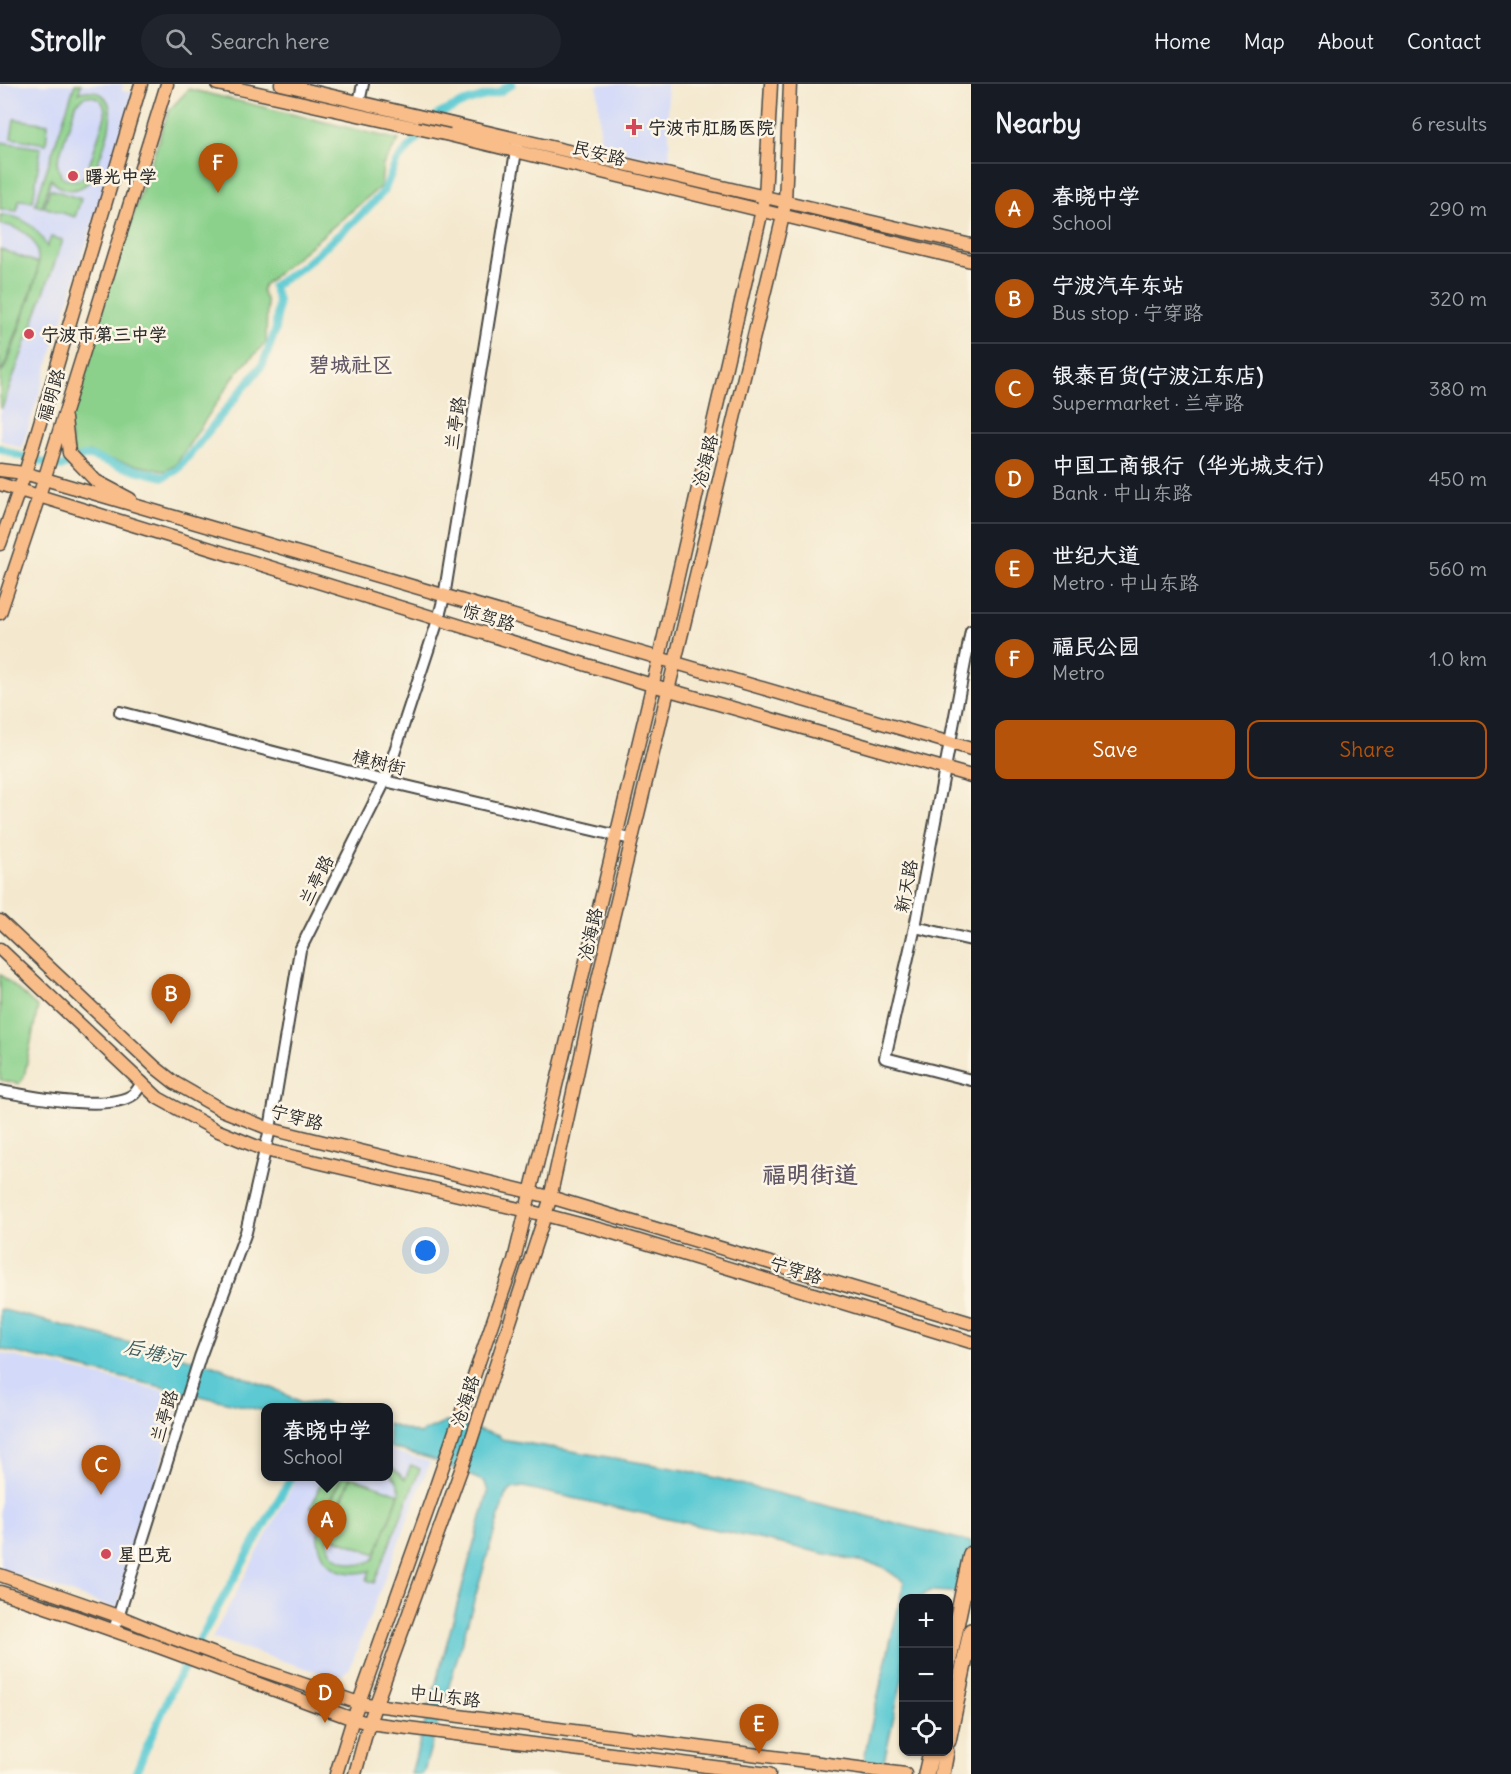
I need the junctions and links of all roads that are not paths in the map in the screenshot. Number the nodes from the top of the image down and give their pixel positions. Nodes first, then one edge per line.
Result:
1 (141, 84) edge
2 (167, 84) edge
3 (217, 84) edge
4 (281, 84) edge
5 (363, 84) edge
6 (771, 84) edge
7 (790, 84) edge
8 (359, 102) junction
9 (417, 122) junction
10 (517, 145) junction
11 (765, 197) junction
12 (785, 202) junction
13 (762, 211) junction
14 (783, 216) junction
15 (971, 246) edge
16 (971, 261) edge
17 (65, 412) junction
18 (0, 470) edge
19 (25, 473) junction
20 (44, 479) junction
21 (0, 484) edge
22 (19, 489) junction
23 (39, 496) junction
24 (155, 512) junction
25 (0, 544) edge
26 (444, 597) junction
27 (0, 613) edge
28 (438, 620) junction
29 (971, 631) edge
30 (659, 658) junction
31 (675, 663) junction
32 (652, 685) junction
33 (668, 690) junction
34 (120, 712) dead end
35 (949, 743) junction
36 (971, 749) edge
37 (946, 769) junction
38 (971, 776) edge
39 (385, 781) junction
40 (615, 835) junction
41 (631, 839) junction
42 (0, 921) edge
43 (915, 927) junction
44 (971, 940) edge
45 (0, 949) edge
46 (971, 1080) edge
47 (142, 1082) junction
48 (0, 1090) edge
49 (270, 1130) junction
50 (265, 1150) junction
51 (530, 1192) junction
52 (550, 1197) junction
53 (526, 1211) junction
54 (545, 1215) junction
55 (971, 1323) edge
56 (971, 1342) edge
57 (971, 1554) edge
58 (0, 1575) edge
59 (0, 1592) edge
60 (118, 1616) junction
61 (114, 1630) junction
62 (971, 1631) edge
63 (162, 1641) junction
64 (951, 1648) edge
65 (359, 1703) junction
66 (376, 1705) junction
67 (953, 1717) edge
68 (353, 1719) junction
69 (369, 1723) junction
70 (929, 1756) edge
71 (945, 1756) edge
72 (336, 1774) edge
73 (355, 1774) edge
74 (769, 1774) edge
75 (905, 1774) edge
76 (926, 1774) edge
77 (942, 1774) edge

1 - 19 main road, 福明路
2 - 17 main road, 福明路
3 - 9 main road, 民安路
4 - 8 main road, 民安路
5 - 8 street
6 - 11 main road, 沧海路
7 - 12 main road, 沧海路
8 - 9 main road, 民安路
9 - 10 main road, 民安路, bridge
10 - 11 main road, 民安路
10 - 13 main road, 民安路
10 - 26 street, 兰亭路
11 - 12 main road, 民安路
11 - 13 main road, 沧海路
12 - 14 main road, 沧海路
12 - 15 main road, 民安路
13 - 14 main road, 民安路
13 - 30 main road, 沧海路
14 - 16 main road, 民安路
14 - 31 main road, 沧海路
17 - 20 main road, 福明路
17 - 24 main road
18 - 19 main road, 惊驾路
19 - 20 main road, 惊驾路
19 - 22 main road, 福明路
20 - 23 main road, 福明路
20 - 24 main road, 惊驾路
21 - 22 main road, 惊驾路
22 - 23 main road, 惊驾路
22 - 25 main road, 福明路
23 - 27 main road, 福明路
23 - 28 main road, 惊驾路
24 - 26 main road, 惊驾路
26 - 28 street, 兰亭路
26 - 30 main road, 惊驾路
28 - 32 main road, 惊驾路
28 - 39 street, 兰亭路
29 - 35 street, 新天路
30 - 31 main road, 惊驾路
30 - 32 main road, 沧海路
31 - 33 main road, 沧海路
31 - 35 main road, 惊驾路
32 - 33 main road, 惊驾路
32 - 40 main road, 沧海路
33 - 37 main road, 惊驾路
33 - 41 main road, 沧海路
34 - 39 street, 樟树街
35 - 36 main road, 惊驾路
35 - 37 street, 新天路
37 - 38 main road, 惊驾路
37 - 43 street, 新天路
39 - 40 street, 樟树街
39 - 49 street, 兰亭路
40 - 41 street, 樟树街
40 - 51 main road, 沧海路
41 - 52 main road, 沧海路
42 - 49 main road, 宁穿路
43 - 44 street
43 - 46 street, 新天路
45 - 47 main road
47 - 48 street
47 - 50 main road
49 - 50 street, 兰亭路
49 - 51 main road, 宁穿路
50 - 53 main road
50 - 60 street, 兰亭路
51 - 52 main road, 宁穿路
51 - 53 main road, 沧海路
52 - 54 main road, 沧海路
52 - 55 main road, 宁穿路
53 - 54 main road
53 - 65 main road, 沧海路
54 - 56 main road, 宁穿路
54 - 66 main road, 沧海路
57 - 64 highway
58 - 60 main road, 中山东路
59 - 61 main road, 中山东路
60 - 61 street, 兰亭路
60 - 63 main road, 中山东路
61 - 63 main road, 中山东路
62 - 67 highway
63 - 65 main road, 中山东路, bridge
63 - 68 main road, 中山东路
65 - 66 main road, 中山东路
65 - 68 main road, 沧海路
66 - 69 main road, 沧海路
66 - 75 main road, 中山东路
68 - 69 main road, 中山东路
68 - 72 main road, 沧海路
69 - 73 main road, 沧海路
69 - 74 main road, 中山东路
70 - 76 highway
71 - 77 highway

